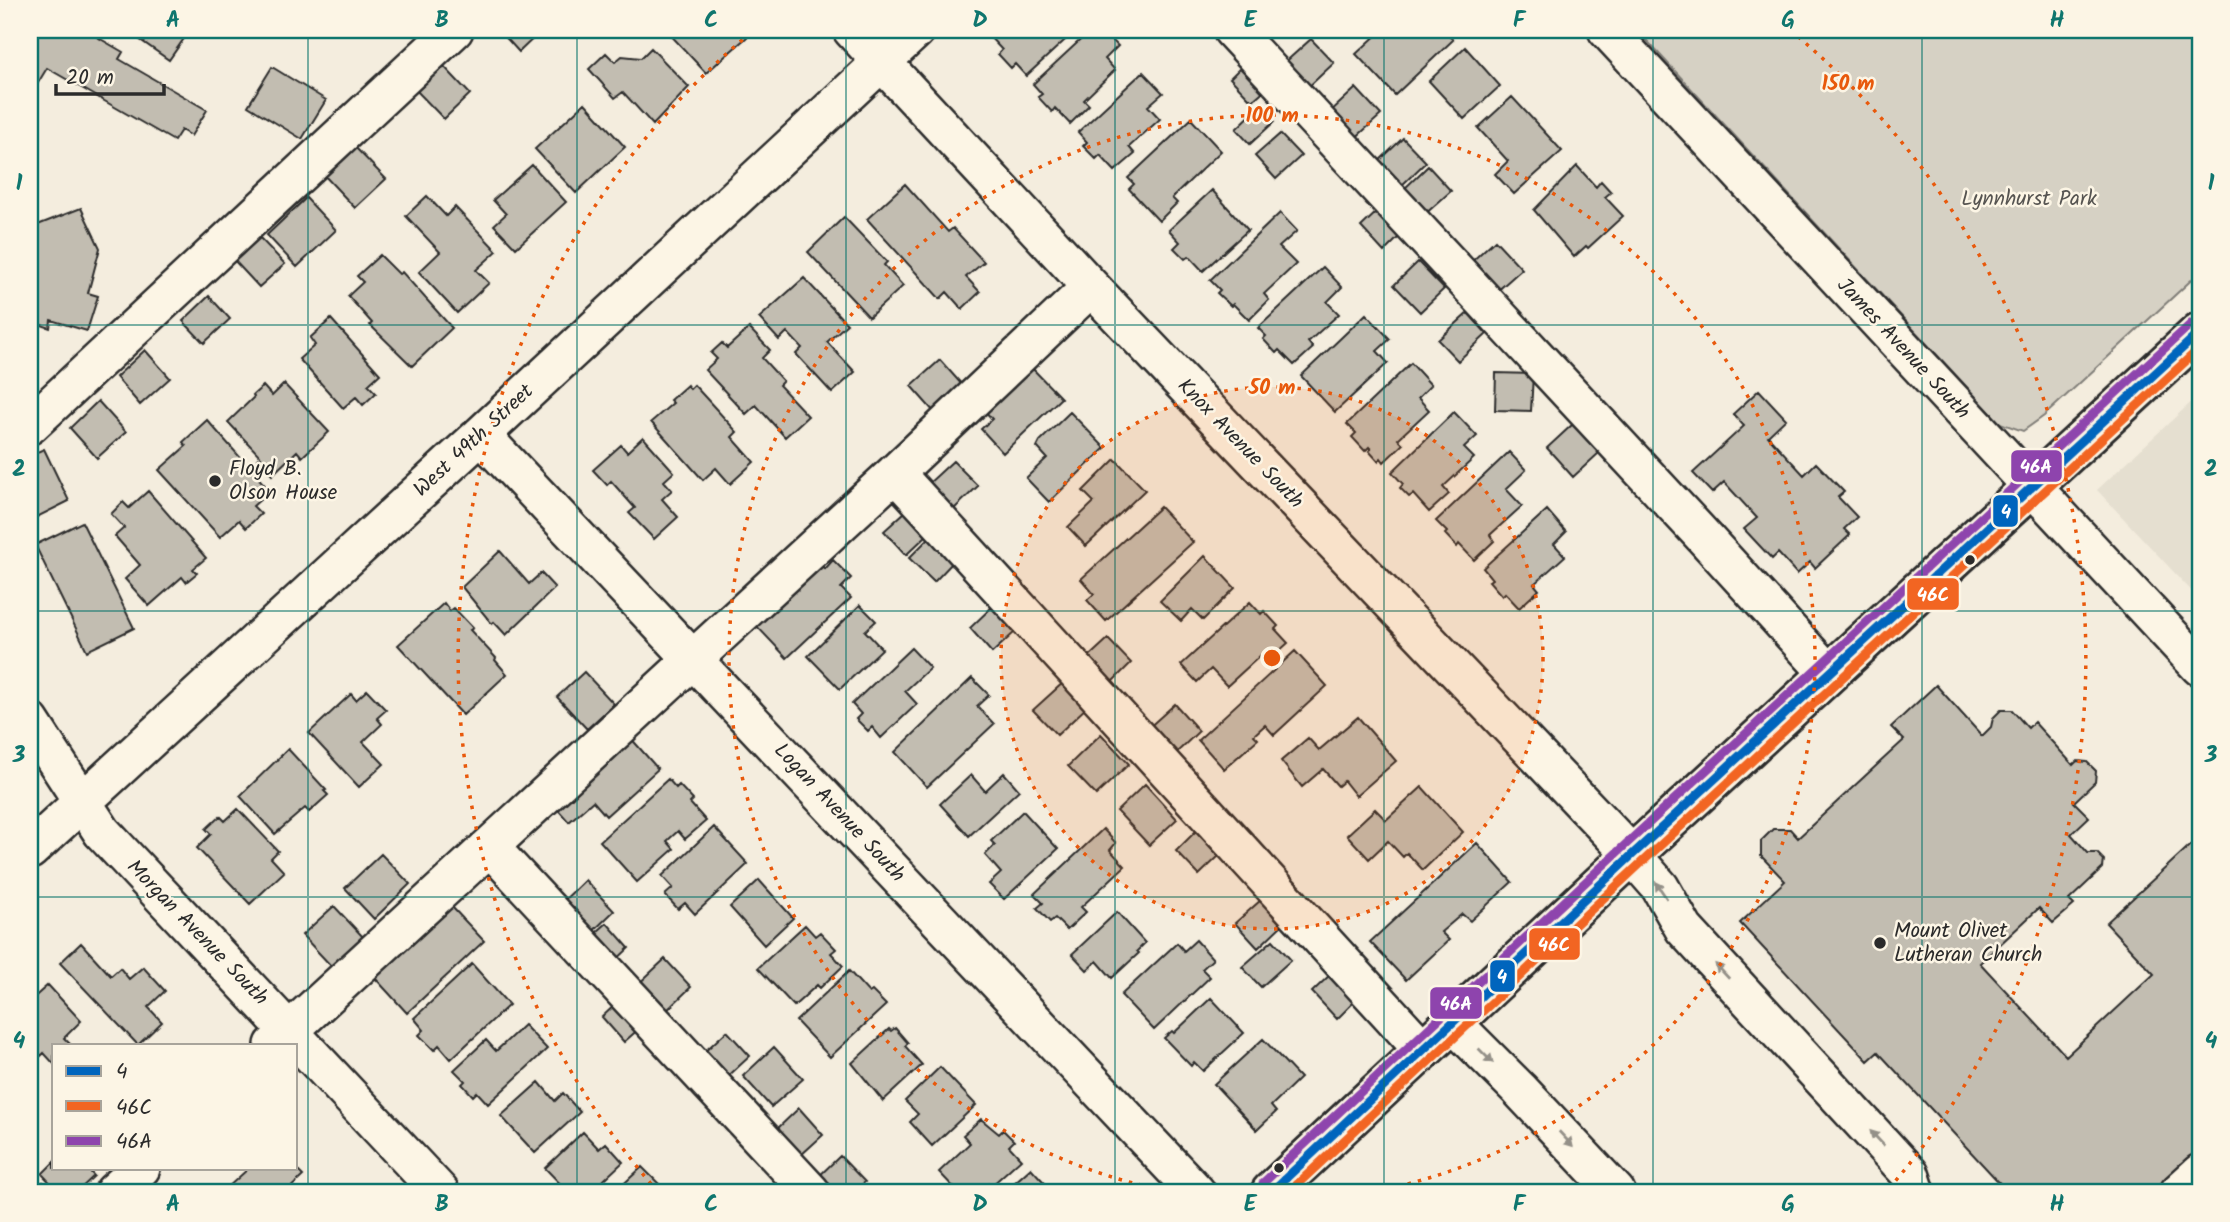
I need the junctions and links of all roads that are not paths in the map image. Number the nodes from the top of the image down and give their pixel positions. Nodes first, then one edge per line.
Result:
1 (454, 30) edge
2 (852, 30) edge
3 (916, 30) edge
4 (1232, 30) edge
5 (1607, 30) edge
6 (881, 62) junction
7 (1091, 287) junction
8 (2200, 332) edge
9 (30, 425) edge
10 (481, 435) junction
11 (895, 473) junction
12 (2032, 487) junction
13 (694, 659) junction
14 (2200, 667) edge
15 (1829, 674) junction
16 (30, 722) edge
17 (82, 801) junction
18 (490, 847) junction
19 (30, 850) edge
20 (1632, 855) junction
21 (1453, 1023) junction
22 (282, 1038) edge
23 (1423, 1050) junction
24 (298, 1054) edge
25 (139, 1170) edge
26 (2200, 1173) edge
27 (114, 1192) edge
28 (440, 1192) edge
29 (811, 1192) edge
30 (1196, 1192) edge
31 (1271, 1192) edge
32 (1616, 1192) edge
33 (1916, 1192) edge
34 (2179, 1192) edge

1 - 9 street
2 - 6 street, Knox Avenue South
3 - 6 street, West 49th Street
4 - 15 street
5 - 12 street, James Avenue South
6 - 7 street, Knox Avenue South
6 - 10 street, West 49th Street
7 - 11 street
7 - 20 street, Knox Avenue South
8 - 12 main road
10 - 13 street, Logan Avenue South
10 - 17 street, West 49th Street
11 - 13 street
11 - 23 street
12 - 14 street, James Avenue South
12 - 15 main road
13 - 18 street
13 - 30 street, Logan Avenue South
15 - 20 main road
16 - 17 street, Morgan Avenue South
17 - 19 street, West 49th Street
17 - 22 street, Morgan Avenue South
18 - 22 street
18 - 29 street
20 - 21 main road
33 -> 20 street, Knox Avenue South
21 - 23 main road
21 -> 32 street
23 - 31 main road
24 - 28 street, Morgan Avenue South
25 - 27 street
26 - 34 street

